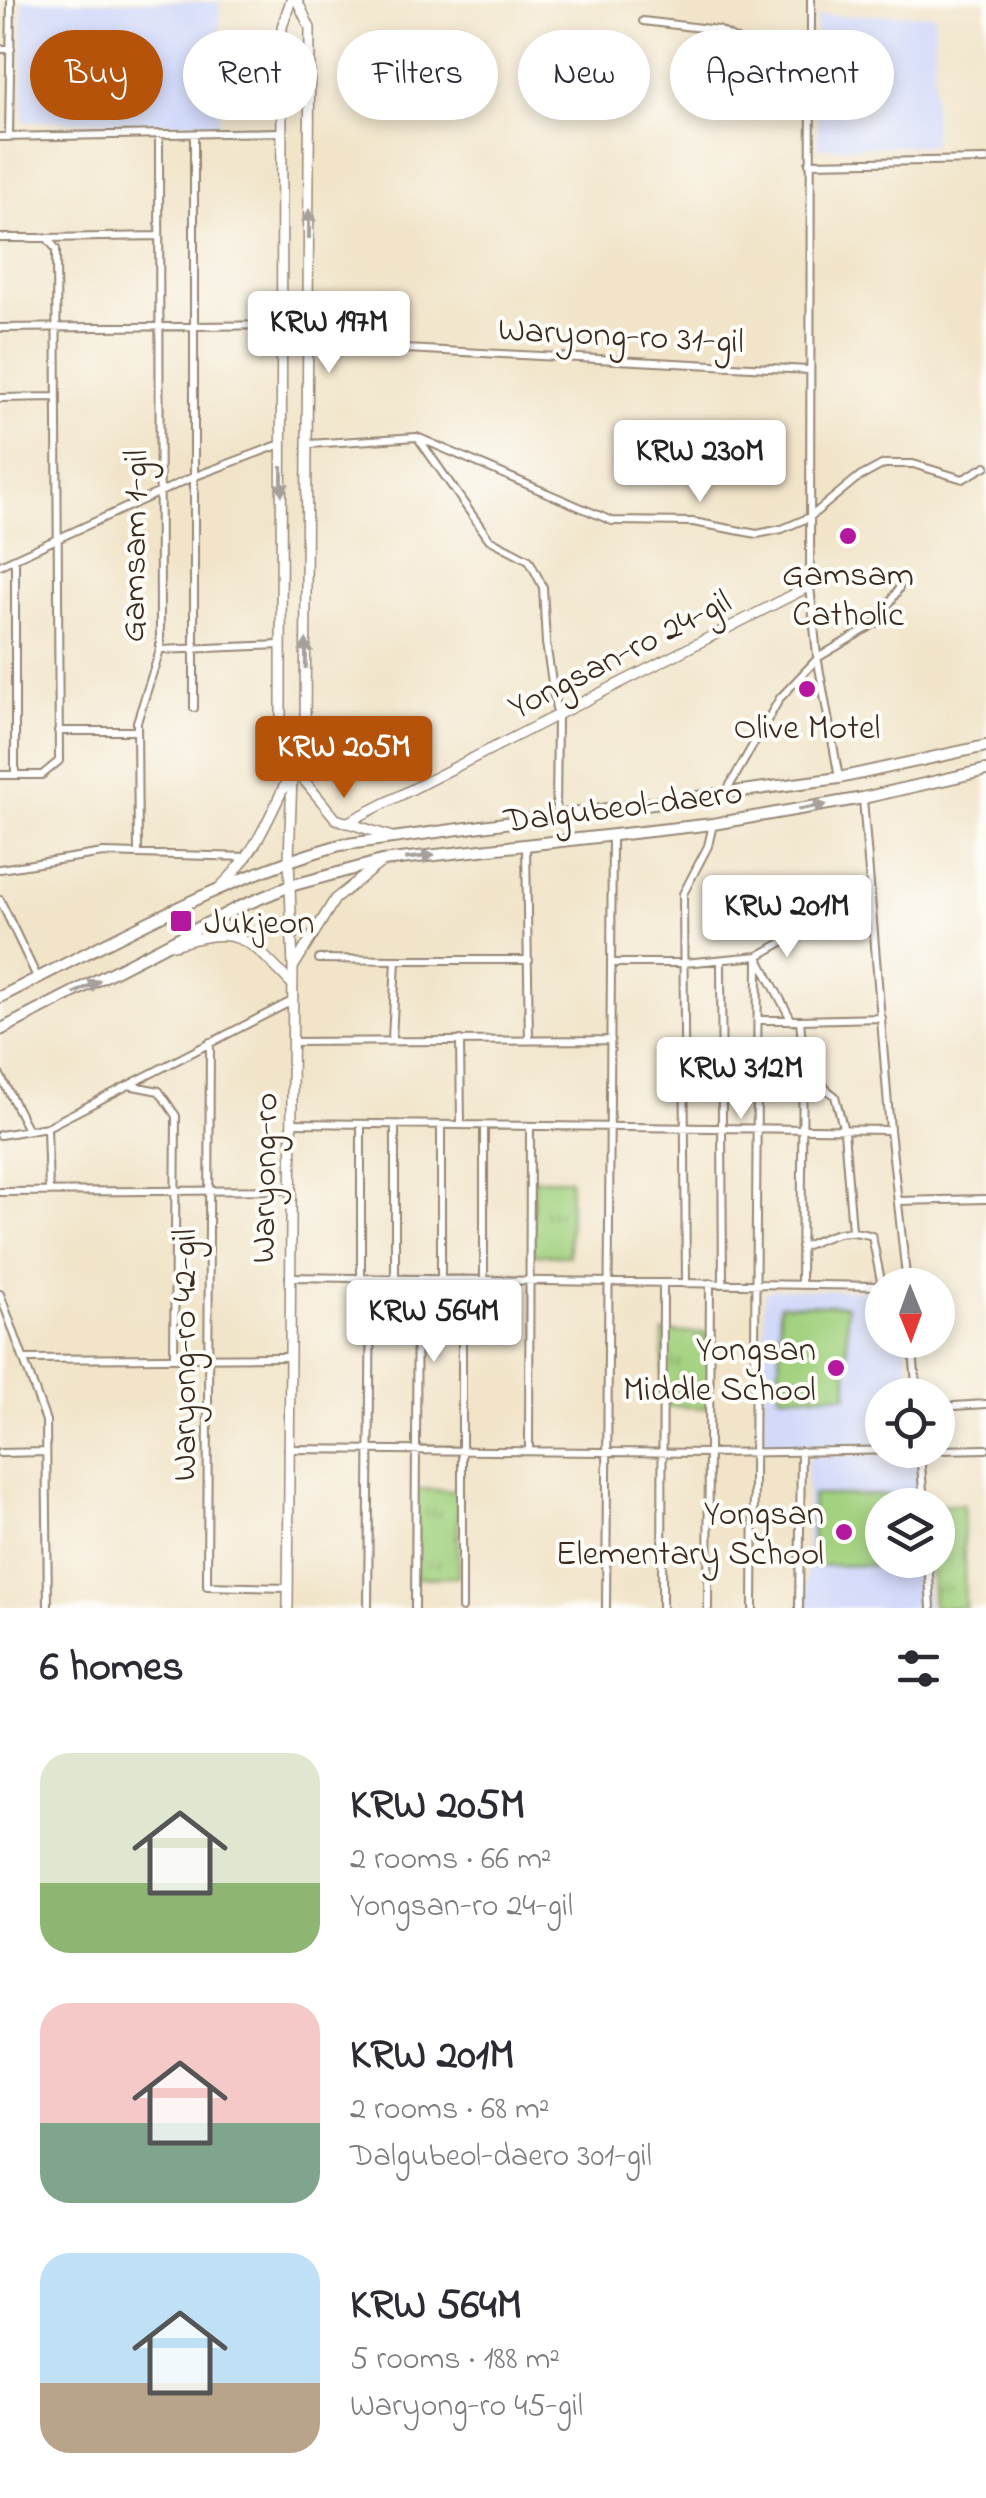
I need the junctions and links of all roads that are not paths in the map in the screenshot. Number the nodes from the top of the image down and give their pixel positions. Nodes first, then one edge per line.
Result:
1 (11, 0) edge
2 (294, 0) edge
3 (811, 0) edge
4 (643, 21) dead end
5 (718, 30) edge
6 (810, 30) edge
7 (0, 49) edge
8 (10, 49) junction
9 (809, 120) edge
10 (282, 132) junction
11 (159, 136) junction
12 (194, 136) junction
13 (0, 137) edge
14 (10, 137) junction
15 (986, 160) edge
16 (809, 163) junction
17 (159, 236) junction
18 (0, 238) edge
19 (47, 238) junction
20 (196, 326) junction
21 (283, 326) junction
22 (159, 327) junction
23 (0, 328) edge
24 (55, 328) junction
25 (310, 344) junction
26 (810, 370) junction
27 (56, 397) junction
28 (0, 398) edge
29 (417, 437) junction
30 (282, 444) junction
31 (309, 444) junction
32 (986, 466) edge
33 (194, 477) junction
34 (160, 494) junction
35 (810, 517) junction
36 (57, 539) junction
37 (15, 558) junction
38 (0, 565) edge
39 (810, 586) junction
40 (899, 588) dead end
41 (280, 645) junction
42 (194, 649) junction
43 (160, 650) junction
44 (817, 659) junction
45 (194, 708) dead end
46 (558, 715) junction
47 (58, 731) junction
48 (137, 731) junction
49 (986, 746) edge
50 (293, 749) junction
51 (293, 767) junction
52 (986, 770) edge
53 (0, 775) edge
54 (14, 775) junction
55 (840, 778) junction
56 (724, 796) junction
57 (863, 798) junction
58 (556, 818) junction
59 (346, 823) junction
60 (713, 824) junction
61 (612, 837) junction
62 (394, 838) junction
63 (526, 846) junction
64 (138, 854) junction
65 (250, 857) junction
66 (289, 859) junction
67 (382, 862) junction
68 (0, 869) edge
69 (290, 886) junction
70 (216, 890) junction
71 (871, 892) junction
72 (0, 900) edge
73 (167, 947) junction
74 (758, 956) junction
75 (319, 959) dead end
76 (396, 960) junction
77 (529, 960) junction
78 (721, 960) junction
79 (684, 962) junction
80 (612, 964) junction
81 (293, 968) junction
82 (38, 978) junction
83 (292, 984) junction
84 (0, 997) edge
85 (292, 1001) junction
86 (882, 1018) junction
87 (760, 1020) junction
88 (796, 1021) junction
89 (0, 1030) edge
90 (392, 1040) junction
91 (460, 1040) junction
92 (529, 1040) junction
93 (611, 1040) junction
94 (210, 1042) junction
95 (292, 1042) junction
96 (803, 1052) junction
97 (0, 1075) edge
98 (126, 1084) junction
99 (291, 1123) junction
100 (361, 1124) junction
101 (394, 1125) junction
102 (441, 1126) junction
103 (461, 1126) junction
104 (484, 1126) junction
105 (530, 1126) junction
106 (47, 1128) junction
107 (610, 1128) junction
108 (684, 1129) junction
109 (723, 1129) junction
110 (28, 1130) junction
111 (759, 1130) junction
112 (844, 1130) junction
113 (890, 1130) junction
114 (803, 1131) junction
115 (0, 1135) edge
116 (288, 1190) junction
117 (209, 1191) junction
118 (0, 1192) edge
119 (49, 1192) junction
120 (175, 1192) junction
121 (986, 1199) edge
122 (898, 1201) junction
123 (852, 1230) junction
124 (801, 1247) junction
125 (878, 1268) edge
126 (906, 1268) edge
127 (288, 1276) junction
128 (361, 1278) junction
129 (371, 1278) junction
130 (395, 1279) junction
131 (416, 1280) junction
132 (442, 1280) junction
133 (462, 1280) junction
134 (484, 1280) junction
135 (528, 1281) junction
136 (610, 1282) junction
137 (663, 1282) junction
138 (686, 1283) junction
139 (710, 1283) junction
140 (723, 1284) junction
141 (756, 1284) junction
142 (801, 1284) junction
143 (865, 1286) edge
144 (0, 1294) edge
145 (288, 1357) junction
146 (174, 1358) junction
147 (208, 1358) junction
148 (24, 1359) junction
149 (986, 1404) edge
150 (955, 1406) edge
151 (288, 1449) junction
152 (986, 1449) edge
153 (369, 1450) junction
154 (415, 1450) junction
155 (462, 1450) junction
156 (865, 1450) edge
157 (955, 1450) edge
158 (529, 1451) junction
159 (607, 1451) junction
160 (663, 1451) junction
161 (800, 1451) junction
162 (46, 1452) junction
163 (710, 1452) junction
164 (754, 1452) junction
165 (0, 1453) edge
166 (930, 1578) edge
167 (288, 1588) junction
168 (48, 1608) edge
169 (288, 1608) edge
170 (368, 1608) edge
171 (416, 1608) edge
172 (462, 1608) edge
173 (606, 1608) edge
174 (662, 1608) edge
175 (708, 1608) edge
176 (754, 1608) edge
177 (799, 1608) edge
178 (932, 1608) edge

1 - 8 street
2 - 10 main road, Waryong-ro
25 -> 2 main road, Waryong-ro
3 - 6 street
4 - 5 street
7 - 8 street
8 - 14 street
9 - 16 street
10 - 12 street
10 - 21 main road, Waryong-ro
11 - 12 street
11 - 14 street
11 - 17 street, Gamsam 1-gil
12 - 20 street
13 - 14 street
15 - 16 street
16 - 26 street
17 - 19 street
17 - 22 street, Gamsam 1-gil
18 - 19 street
19 - 24 street
20 - 21 street
20 - 22 street
20 - 33 street
21 - 30 main road, Waryong-ro
22 - 24 street
22 - 34 street, Gamsam 1-gil
23 - 24 street
24 - 27 street
25 - 26 street, Waryong-ro 31-gil
25 - 31 main road, Waryong-ro
26 - 35 street
27 - 28 street
27 - 36 street
29 - 31 street
29 - 35 street
29 - 46 street
30 - 33 street
30 -> 41 main road, Waryong-ro
50 -> 31 main road, Waryong-ro
32 - 35 street
33 - 34 street
33 - 42 street
34 - 36 street
34 - 43 street, Gamsam 1-gil
35 - 39 street
36 - 37 street
36 - 47 street
37 - 38 street
37 - 54 street
39 - 44 street
39 - 46 main road, Yongsan-ro 24-gil
40 - 44 street
41 - 42 street
41 - 50 main road, Waryong-ro
42 - 43 street
42 - 45 street
43 - 48 street, Gamsam 1-gil
44 - 55 street
44 - 56 street
46 - 58 street
46 - 59 main road, Yongsan-ro 24-gil
47 - 48 street
47 - 54 street
48 - 64 street, Gamsam 1-gil
49 - 55 main road, Dalgubeol-daero
50 - 51 main road, Waryong-ro
51 - 59 main road
51 - 65 main road
51 - 66 main road, Waryong-ro
52 - 57 main road, Dalgubeol-daero
53 - 54 street
55 - 56 main road, Dalgubeol-daero
56 - 58 main road, Dalgubeol-daero
60 -> 57 main road, Dalgubeol-daero
57 - 71 street
58 - 62 main road, Dalgubeol-daero
59 - 62 main road
60 - 61 main road, Dalgubeol-daero
60 - 79 street
61 - 63 main road, Dalgubeol-daero
61 - 80 street
62 - 66 main road, Dalgubeol-daero
67 -> 63 main road, Dalgubeol-daero
63 - 77 street
64 - 65 street
64 - 68 street
65 - 70 main road
66 - 69 main road, Waryong-ro
66 - 70 main road, Dalgubeol-daero
67 - 69 main road, Dalgubeol-daero
67 - 81 main road
69 - 73 main road, Dalgubeol-daero
69 - 81 main road, Waryong-ro
70 - 82 main road, Dalgubeol-daero
71 - 74 street
71 - 86 street
72 - 82 street
73 - 83 main road
89 -> 73 main road, Dalgubeol-daero
74 - 78 street
74 - 87 street
74 - 88 street
75 - 76 street
76 - 77 street
76 - 90 street
77 - 92 street
78 - 79 street
78 - 109 street
79 - 80 street
79 - 108 street
80 - 93 street
81 - 83 main road, Waryong-ro
82 - 84 main road, Dalgubeol-daero
83 - 85 main road, Waryong-ro
85 - 94 street
85 - 95 main road, Waryong-ro
86 - 88 street
86 - 113 street
87 - 88 street
87 - 111 street
88 - 96 street
90 - 91 street
90 - 95 street
91 - 92 street
91 - 103 street
92 - 93 street
93 - 107 street
94 - 98 street
94 - 117 street, Waryong-ro 42-gil
95 - 99 main road, Waryong-ro
96 - 112 street
96 - 114 street
97 - 110 street
98 - 106 street
98 - 120 street
99 - 100 street
99 - 116 main road, Waryong-ro
100 - 101 street
100 - 128 street
101 - 102 street
101 - 130 street
102 - 103 street
102 - 132 street
103 - 104 street
104 - 105 street
104 - 134 street
105 - 107 street
105 - 135 street
106 - 110 street
106 - 119 street
107 - 108 street
107 - 136 street
108 - 109 street
108 - 138 street
109 - 111 street
109 - 140 street
110 - 115 street
111 - 114 street
111 - 141 street
112 - 113 street
112 - 114 street
112 - 123 street
113 - 122 street
114 - 124 street
116 - 117 street
116 - 127 main road, Waryong-ro
117 - 120 street
117 - 147 street, Waryong-ro 42-gil
118 - 119 street
119 - 120 street
120 - 146 street
121 - 122 street
122 - 126 street
123 - 124 street
123 - 125 street
124 - 142 street
127 - 128 street
127 - 145 main road, Waryong-ro
128 - 129 street
129 - 130 street
129 - 153 street
130 - 131 street
131 - 132 street
131 - 154 street
132 - 133 street
133 - 134 street
133 - 155 street
134 - 135 street
135 - 136 street
135 - 158 street
136 - 137 street
136 - 159 street
137 - 138 street
137 - 160 street
138 - 139 street
139 - 140 street
139 - 163 street
140 - 141 street
141 - 142 street
141 - 164 street
142 - 143 street
144 - 148 street
145 - 147 street
145 - 151 main road, Waryong-ro
146 - 147 street
146 - 148 street
147 - 167 street, Waryong-ro 42-gil
148 - 162 street
149 - 150 street
151 - 153 street
151 - 167 main road, Waryong-ro
152 - 157 street
153 - 154 street
153 - 170 street
154 - 155 street
154 - 171 street
155 - 158 street
155 - 172 street
156 - 161 street
158 - 159 street
159 - 160 street
159 - 173 street
160 - 163 street
160 - 174 street
161 - 164 street
161 - 177 street
162 - 165 street
162 - 168 street
163 - 164 street
163 - 175 street
164 - 176 street
166 - 178 street
167 - 169 main road, Waryong-ro

